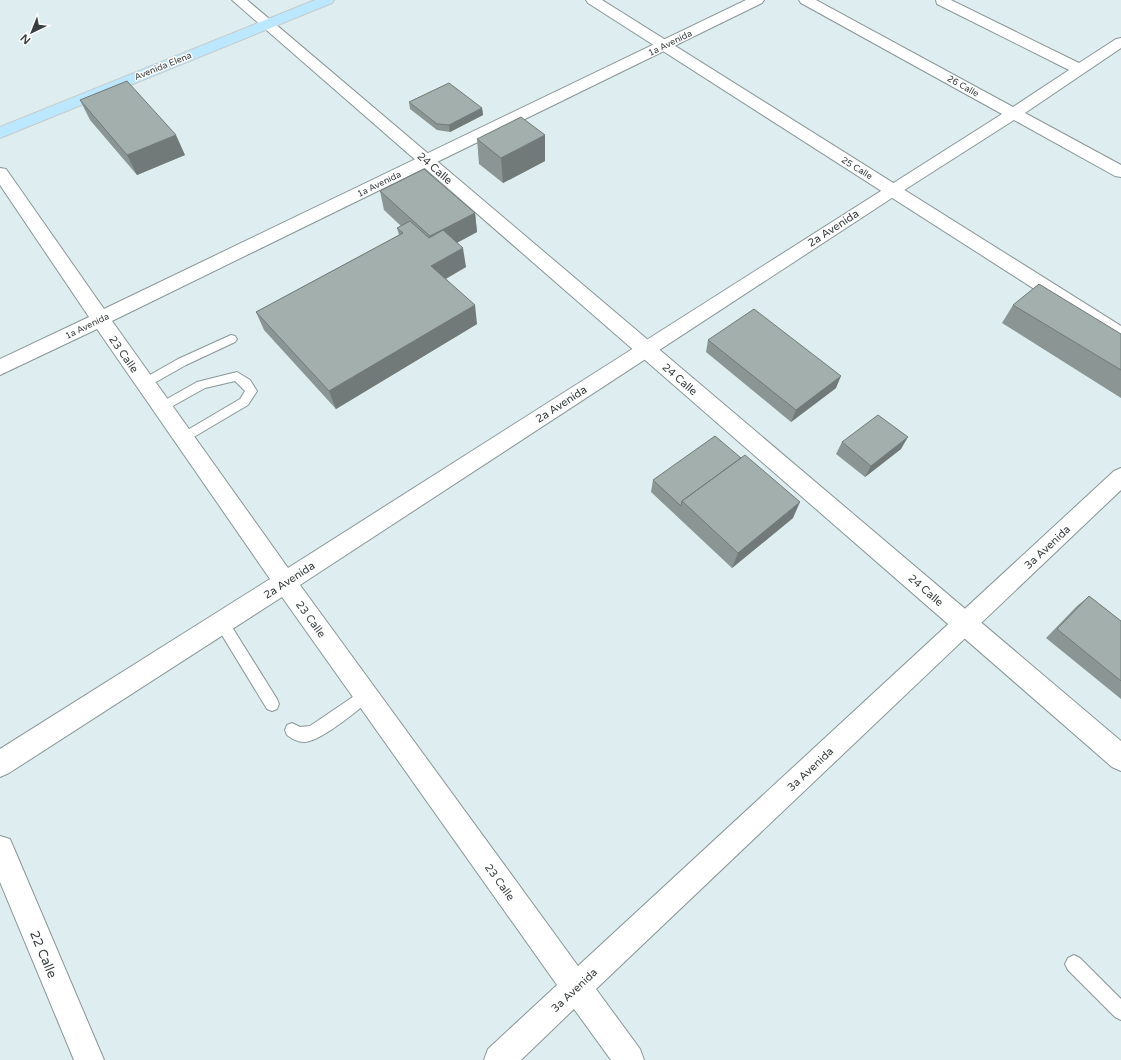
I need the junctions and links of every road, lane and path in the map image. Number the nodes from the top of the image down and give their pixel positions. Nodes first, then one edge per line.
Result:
1 (240, 0) edge
2 (327, 0) edge
3 (592, 0) edge
4 (757, 0) edge
5 (806, 0) edge
6 (942, 1) dead end
7 (266, 23) junction
8 (1121, 42) edge
9 (665, 46) junction
10 (1079, 69) junction
11 (1014, 113) junction
12 (0, 133) edge
13 (426, 160) junction
14 (1121, 172) edge
15 (0, 173) edge
16 (892, 190) junction
17 (100, 319) junction
18 (1121, 335) edge
19 (231, 339) dead end
20 (646, 349) junction
21 (0, 368) edge
22 (145, 383) junction
23 (162, 407) junction
24 (183, 438) junction
25 (1121, 477) edge
26 (285, 582) junction
27 (222, 623) junction
28 (965, 623) junction
29 (366, 695) junction
30 (272, 704) dead end
31 (292, 730) dead end
32 (1121, 758) edge
33 (0, 764) edge
34 (0, 849) edge
35 (1074, 964) dead end
36 (577, 988) junction
37 (1121, 1012) edge
38 (89, 1060) edge
39 (500, 1060) edge
40 (629, 1060) edge

1 - 7 street, 24 Calle
2 - 7 main road, Avenida Elena
3 - 9 street, 25 Calle
4 - 9 street, 1a Avenida
5 - 11 street, 26 Calle
6 - 10 street
7 - 12 main road, Avenida Elena
7 - 13 street, 24 Calle
8 - 10 street, 2a Avenida
9 - 13 street, 1a Avenida
9 - 16 street, 25 Calle
10 - 11 street, 2a Avenida
11 - 14 street, 26 Calle
11 - 16 street, 2a Avenida
13 - 17 street, 1a Avenida
13 - 20 street, 24 Calle
15 - 17 street, 23 Calle
16 - 18 street, 25 Calle
16 - 20 street, 2a Avenida
17 - 21 street, 1a Avenida
17 - 22 street, 23 Calle
19 - 22 lane
20 - 26 street, 2a Avenida
20 - 28 street, 24 Calle
22 - 23 street, 23 Calle
23 - 24 street, 23 Calle
23 - 24 lane
24 - 26 street, 23 Calle
25 - 28 street, 3a Avenida
26 - 27 street, 2a Avenida
26 - 29 street, 23 Calle
27 - 30 lane
27 - 33 street, 2a Avenida
28 - 32 street, 24 Calle
28 - 36 street, 3a Avenida
29 - 31 lane
29 - 36 street, 23 Calle
34 - 38 street, 22 Calle
35 - 37 lane
36 - 39 street, 3a Avenida
36 - 40 street, 23 Calle

